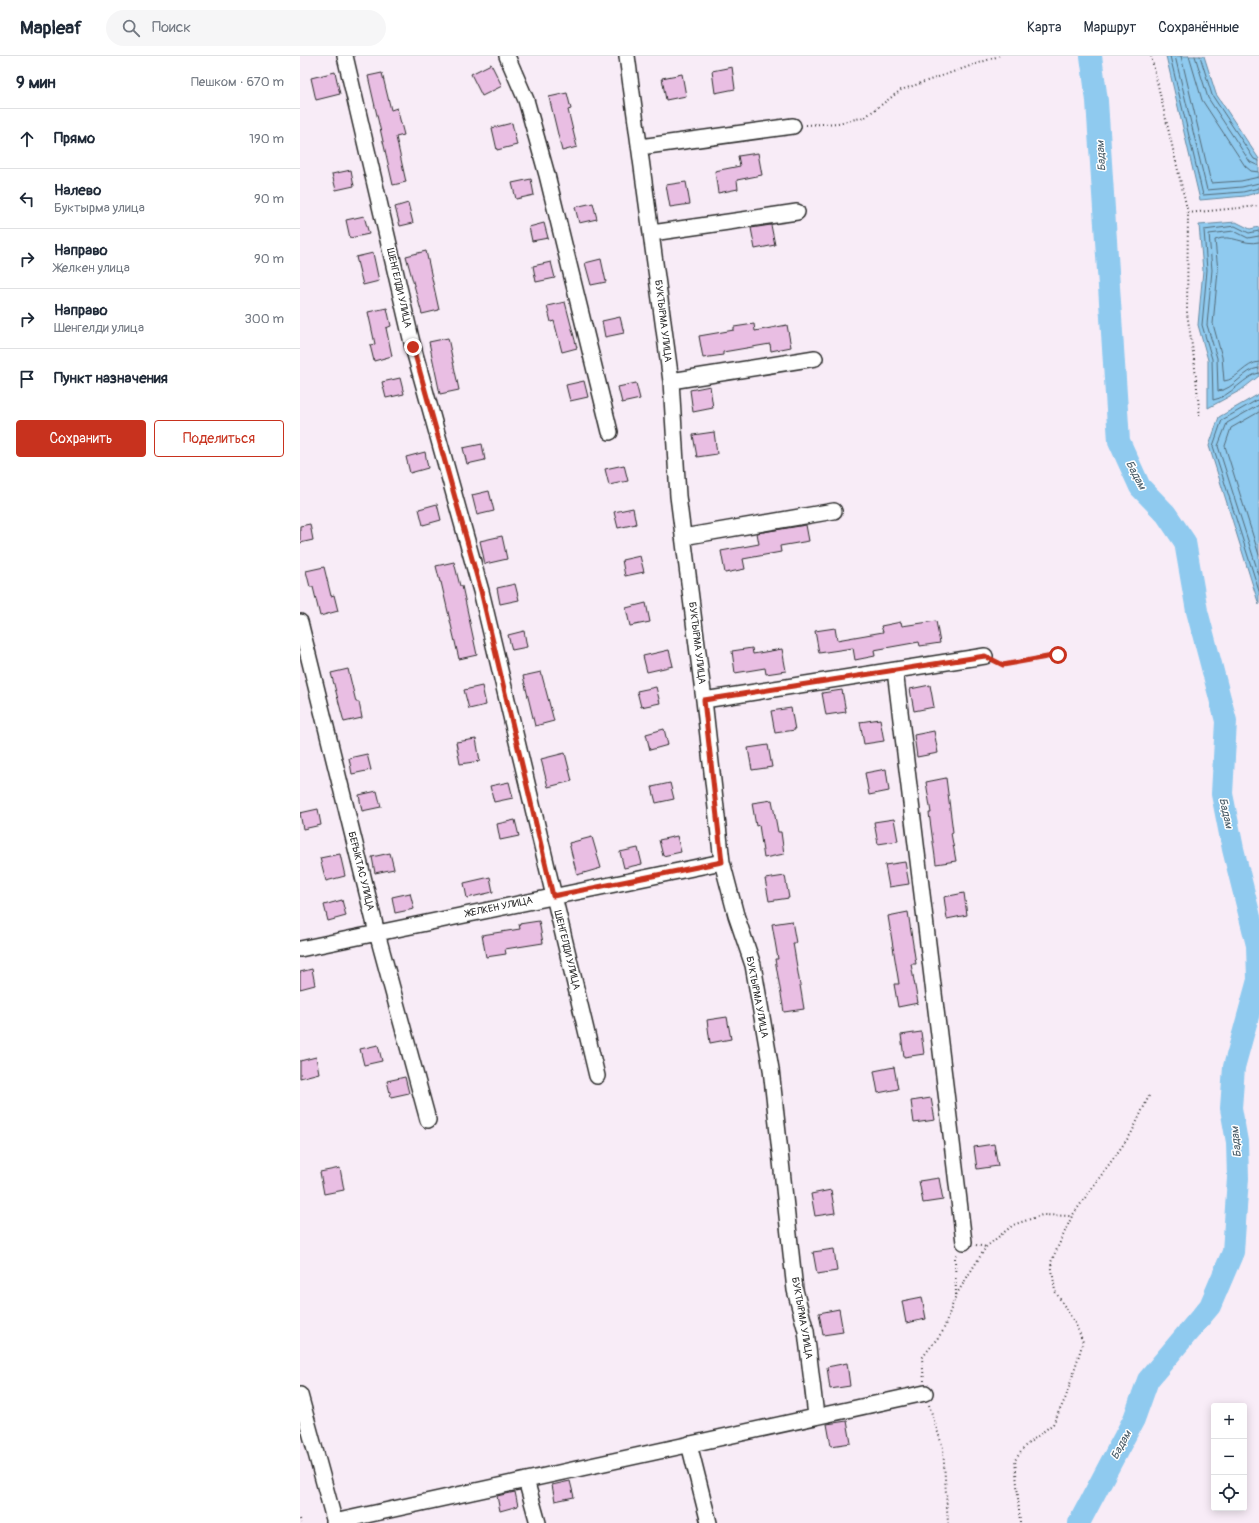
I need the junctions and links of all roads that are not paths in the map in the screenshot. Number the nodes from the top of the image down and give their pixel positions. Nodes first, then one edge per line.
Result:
1 (346, 56) edge
2 (507, 56) edge
3 (627, 56) edge
4 (792, 126) road end
5 (640, 147) junction
6 (798, 212) dead end
7 (652, 233) junction
8 (815, 358) dead end
9 (671, 382) junction
10 (610, 432) dead end
11 (834, 511) dead end
12 (683, 537) junction
13 (300, 622) edge
14 (985, 656) road end
15 (895, 670) junction
16 (704, 700) junction
17 (722, 862) junction
18 (553, 896) junction
19 (376, 933) junction
20 (300, 949) edge
21 (597, 1076) dead end
22 (428, 1120) dead end
23 (964, 1242) road end
24 (925, 1393) road end
25 (300, 1394) edge
26 (816, 1416) junction
27 (688, 1444) junction
28 (526, 1480) junction
29 (335, 1523) edge
30 (538, 1523) edge
31 (709, 1523) edge

1 - 18 street, ШЕНГЕЛДИ УЛИЦА
2 - 10 street
3 - 5 street, БУКТЫРМА УЛИЦА
4 - 5 street
5 - 7 street, БУКТЫРМА УЛИЦА
6 - 7 street
7 - 9 street, БУКТЫРМА УЛИЦА
8 - 9 street
9 - 12 street, БУКТЫРМА УЛИЦА
11 - 12 street
12 - 16 street, БУКТЫРМА УЛИЦА
13 - 19 street, БЕРЫКТАС УЛИЦА
14 - 15 street
15 - 16 street
15 - 23 street
16 - 17 street, БУКТЫРМА УЛИЦА
17 - 18 street, ЖЕЛКЕН УЛИЦА
17 - 26 street, БУКТЫРМА УЛИЦА
18 - 19 street, ЖЕЛКЕН УЛИЦА
18 - 21 street, ШЕНГЕЛДИ УЛИЦА
19 - 20 street, ЖЕЛКЕН УЛИЦА
19 - 22 street, БЕРЫКТАС УЛИЦА
24 - 26 street
25 - 29 street
26 - 27 street
27 - 28 street
27 - 31 street
28 - 29 street
28 - 30 street

